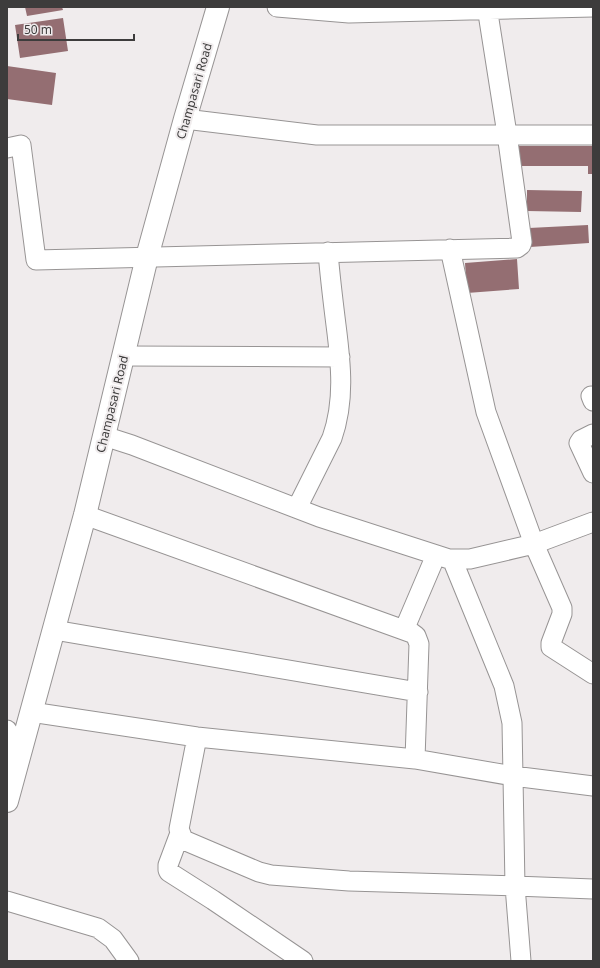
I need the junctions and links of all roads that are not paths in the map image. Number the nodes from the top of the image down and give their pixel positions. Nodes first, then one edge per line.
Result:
1 (218, 7) edge
2 (277, 7) edge
3 (593, 7) edge
4 (487, 8) edge
5 (185, 119) junction
6 (507, 134) junction
7 (593, 135) edge
8 (7, 148) edge
9 (450, 249) junction
10 (328, 252) junction
11 (147, 257) junction
12 (124, 356) junction
13 (340, 357) junction
14 (593, 434) edge
15 (104, 436) junction
16 (593, 473) edge
17 (297, 508) junction
18 (85, 515) junction
19 (593, 522) edge
20 (534, 544) junction
21 (444, 557) junction
22 (54, 630) junction
23 (404, 630) junction
24 (593, 674) edge
25 (418, 692) junction
26 (31, 712) junction
27 (7, 730) edge
28 (197, 737) junction
29 (19, 759) junction
30 (415, 759) junction
31 (513, 776) junction
32 (593, 786) edge
33 (7, 801) edge
34 (180, 833) junction
35 (515, 886) junction
36 (593, 889) edge
37 (7, 901) edge
38 (129, 961) edge
39 (303, 961) edge
40 (521, 961) edge

1 - 5 main road, Champasari Road
2 - 4 street
3 - 4 street
4 - 6 street
5 - 6 street
5 - 11 main road, Champasari Road
6 - 7 street
6 - 9 street
8 - 11 street
9 - 10 street
9 - 20 street
10 - 11 street
10 - 13 street
11 - 12 main road, Champasari Road
12 - 13 street
12 - 15 main road, Champasari Road
13 - 17 street
14 - 16 street
15 - 17 street
15 - 18 main road, Champasari Road
17 - 21 street
18 - 22 main road, Champasari Road
18 - 23 street
19 - 20 street
20 - 21 street
20 - 24 street
21 - 23 street
21 - 31 street
22 - 25 street
22 - 26 main road, Champasari Road
23 - 25 street
25 - 30 street
26 - 28 street
26 - 29 main road, Champasari Road
27 - 29 street
28 - 30 street
28 - 34 street
29 - 33 main road, Champasari Road
30 - 31 street
31 - 32 street
31 - 35 street
34 - 35 street
34 - 39 street
35 - 36 street
35 - 40 street
37 - 38 street

